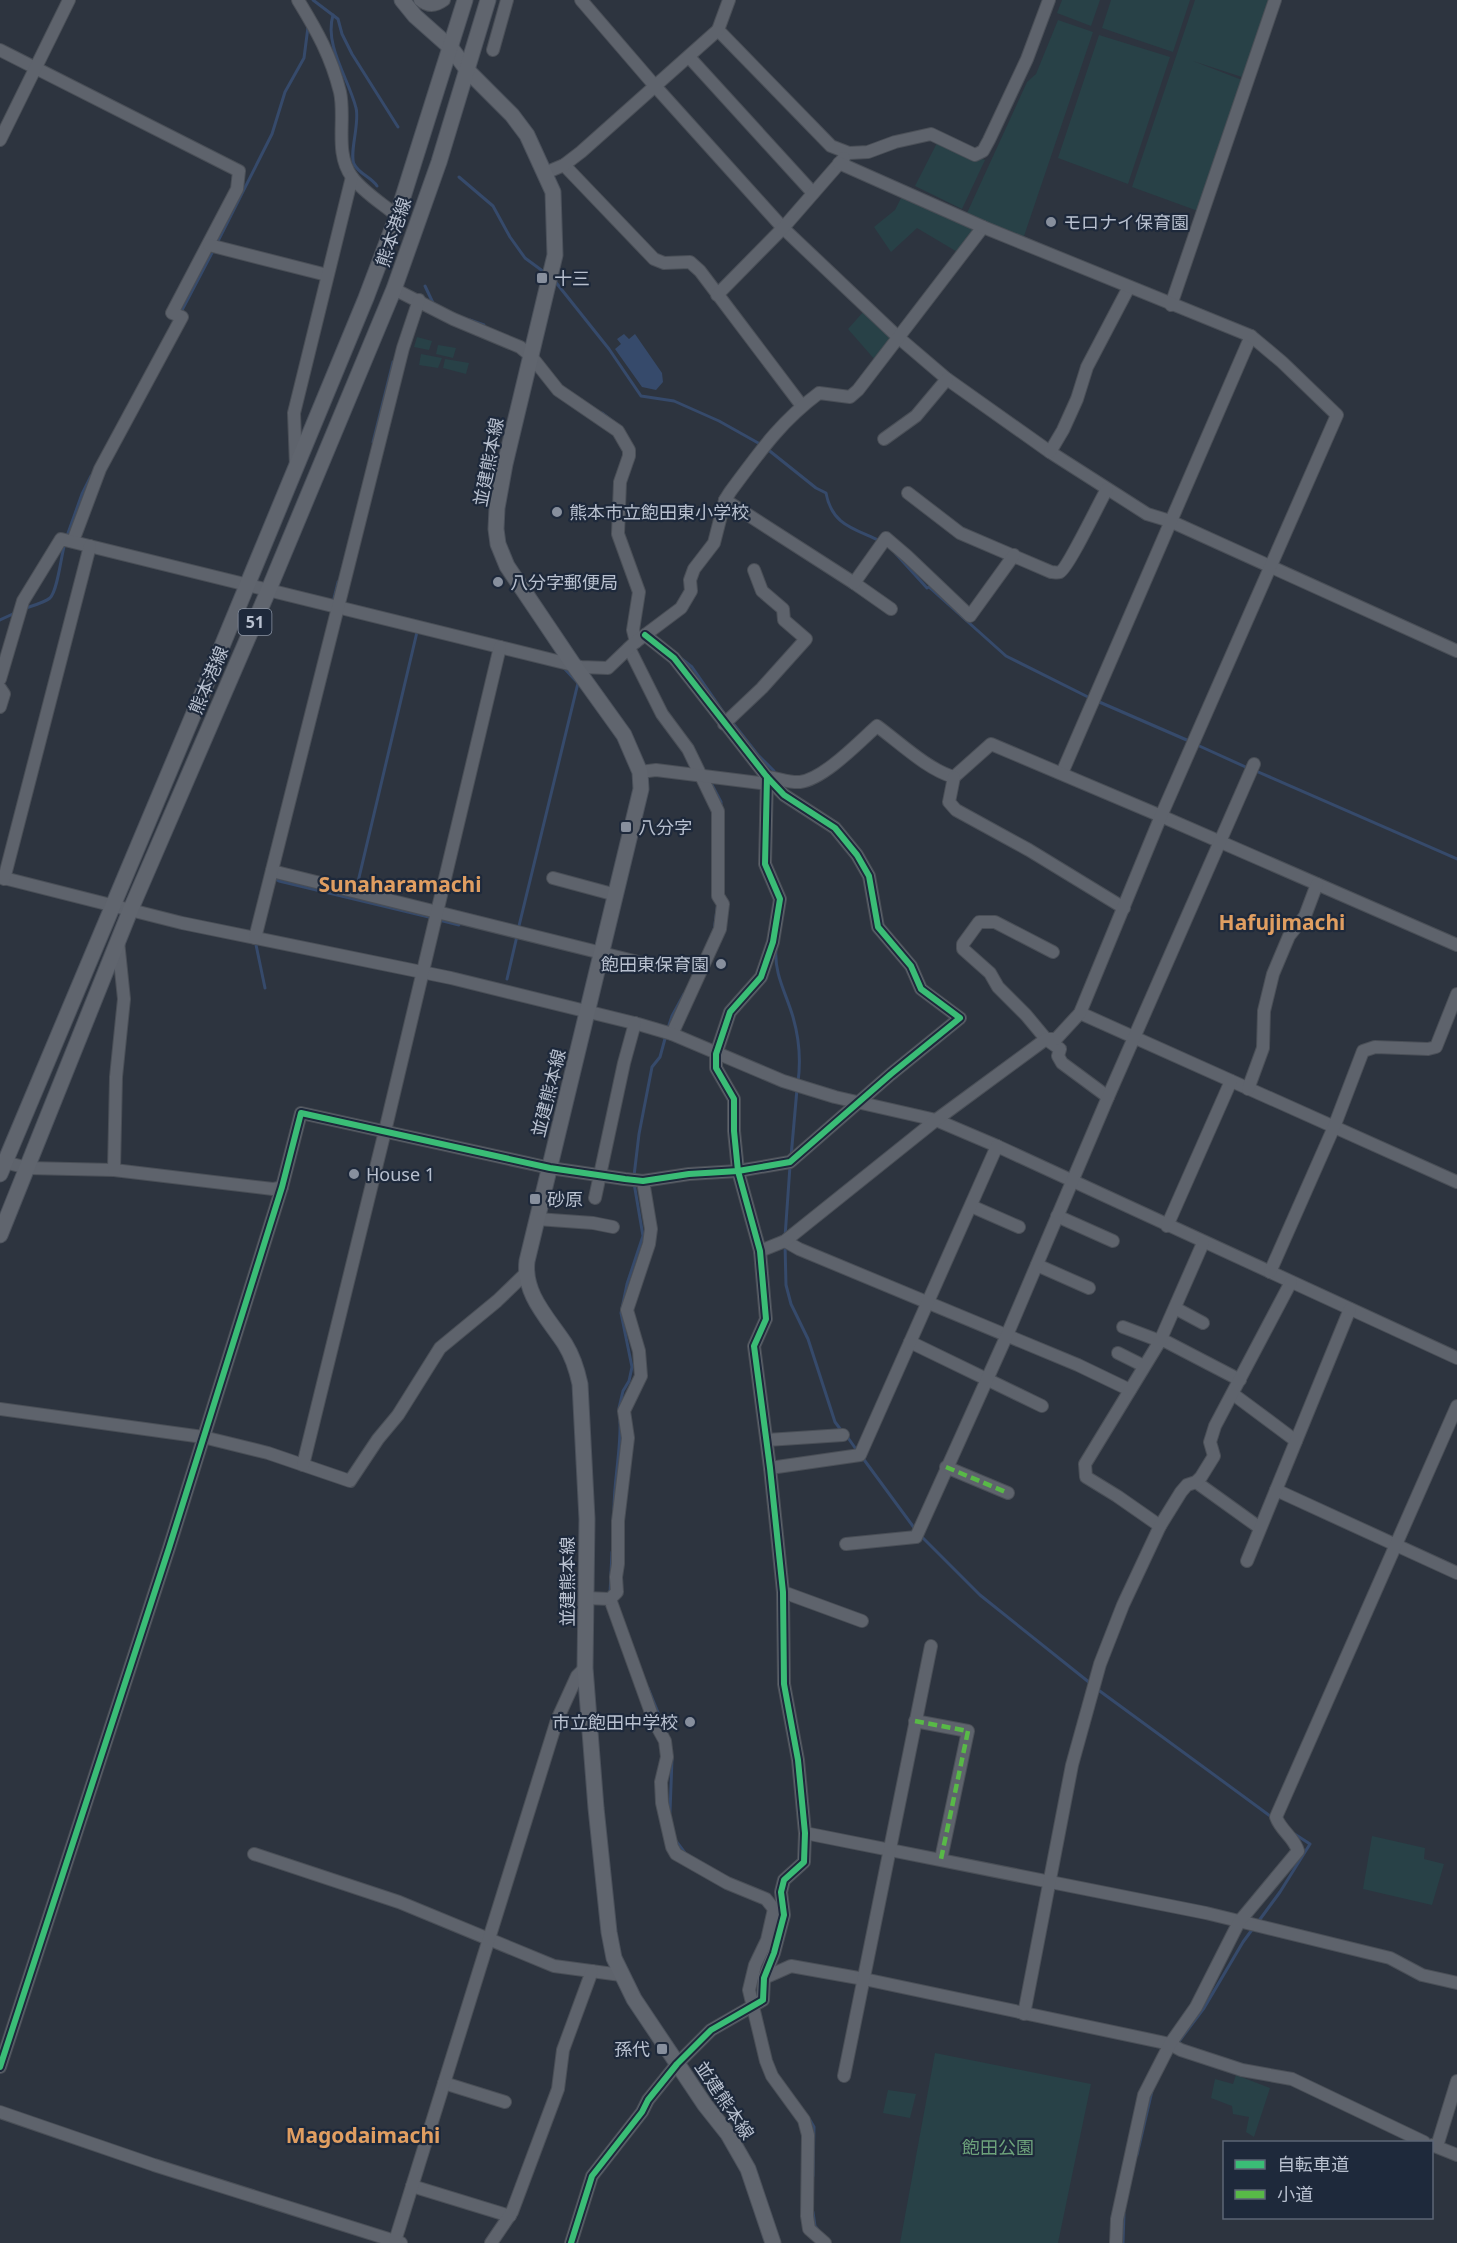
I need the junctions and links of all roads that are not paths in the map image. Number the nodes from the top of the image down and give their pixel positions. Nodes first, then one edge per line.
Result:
1 (69, 0) edge
2 (298, 0) edge
3 (402, 0) edge
4 (420, 0) edge
5 (444, 0) edge
6 (465, 0) edge
7 (488, 0) edge
8 (507, 0) edge
9 (581, 0) edge
10 (729, 0) edge
11 (1049, 0) edge
12 (1275, 0) edge
13 (718, 30) junction
14 (451, 48) junction
15 (0, 50) edge
16 (494, 50) dead end
17 (689, 57) junction
18 (36, 67) junction
19 (468, 71) junction
20 (655, 86) junction
21 (0, 140) edge
22 (849, 153) junction
23 (839, 164) junction
24 (564, 165) junction
25 (545, 173) junction
26 (352, 177) junction
27 (813, 194) junction
28 (397, 216) junction
29 (983, 227) junction
30 (783, 228) junction
31 (209, 244) junction
32 (327, 275) junction
33 (1129, 286) junction
34 (394, 289) junction
35 (717, 295) junction
36 (419, 300) junction
37 (1171, 305) junction
38 (1251, 336) junction
39 (899, 338) junction
40 (531, 356) junction
41 (947, 379) junction
42 (802, 406) junction
43 (884, 439) dead end
44 (1050, 452) junction
45 (296, 467) junction
46 (1107, 489) junction
47 (908, 493) dead end
48 (725, 500) junction
49 (1170, 521) junction
50 (73, 541) junction
51 (90, 546) junction
52 (1014, 555) junction
53 (1271, 567) junction
54 (754, 570) dead end
55 (854, 583) junction
56 (247, 585) junction
57 (269, 589) junction
58 (338, 606) junction
59 (891, 609) dead end
60 (636, 641) junction
61 (500, 647) junction
62 (1457, 651) edge
63 (573, 664) junction
64 (0, 679) edge
65 (0, 688) edge
66 (0, 707) edge
67 (724, 724) junction
68 (1254, 764) dead end
69 (640, 772) junction
70 (1062, 772) junction
71 (702, 776) junction
72 (954, 777) junction
73 (767, 780) junction
74 (1161, 816) junction
75 (1220, 842) junction
76 (272, 871) junction
77 (2, 878) edge
78 (553, 878) dead end
79 (1317, 884) junction
80 (616, 896) junction
81 (113, 906) junction
82 (1124, 908) junction
83 (130, 911) junction
84 (438, 911) junction
85 (255, 938) junction
86 (118, 941) junction
87 (1457, 945) edge
88 (1053, 952) dead end
89 (602, 953) junction
90 (654, 966) dead end
91 (422, 973) junction
92 (1457, 994) edge
93 (588, 1011) junction
94 (1080, 1013) junction
95 (635, 1023) junction
96 (672, 1034) junction
97 (1046, 1039) junction
98 (1135, 1039) junction
99 (716, 1054) junction
100 (1231, 1081) junction
101 (1248, 1089) junction
102 (1108, 1097) junction
103 (861, 1102) junction
104 (936, 1120) junction
105 (1334, 1126) junction
106 (385, 1131) junction
107 (997, 1146) junction
108 (2, 1166) edge
109 (28, 1168) junction
110 (550, 1168) junction
111 (114, 1170) junction
112 (738, 1171) junction
113 (600, 1175) junction
114 (1072, 1180) junction
115 (643, 1181) junction
116 (1457, 1182) edge
117 (282, 1187) junction
118 (595, 1198) dead end
119 (971, 1206) junction
120 (1058, 1216) junction
121 (537, 1220) junction
122 (1167, 1226) junction
123 (613, 1227) dead end
124 (1019, 1227) dead end
125 (0, 1235) edge
126 (785, 1241) junction
127 (1113, 1241) dead end
128 (1203, 1243) junction
129 (760, 1251) junction
130 (1037, 1265) junction
131 (1270, 1272) junction
132 (525, 1274) junction
133 (1291, 1282) junction
134 (1089, 1288) dead end
135 (928, 1303) junction
136 (1175, 1308) junction
137 (1350, 1309) junction
138 (1203, 1323) dead end
139 (1124, 1327) dead end
140 (1007, 1335) junction
141 (1160, 1341) junction
142 (910, 1342) junction
143 (1118, 1353) dead end
144 (1457, 1358) edge
145 (1144, 1366) junction
146 (987, 1378) junction
147 (1240, 1380) junction
148 (1130, 1390) junction
149 (1233, 1394) junction
150 (1042, 1406) dead end
151 (1457, 1406) edge
152 (0, 1409) edge
153 (843, 1435) dead end
154 (203, 1437) junction
155 (767, 1440) junction
156 (1296, 1441) junction
157 (303, 1465) junction
158 (946, 1467) junction
159 (770, 1468) junction
160 (1196, 1482) junction
161 (1276, 1490) junction
162 (1008, 1493) dead end
163 (1160, 1526) junction
164 (1260, 1528) junction
165 (846, 1544) dead end
166 (1396, 1544) junction
167 (1247, 1561) dead end
168 (1457, 1573) edge
169 (783, 1592) junction
170 (587, 1598) junction
171 (610, 1599) junction
172 (862, 1621) dead end
173 (931, 1646) dead end
174 (585, 1668) junction
175 (915, 1720) junction
176 (805, 1833) junction
177 (889, 1849) junction
178 (254, 1854) dead end
179 (941, 1859) junction
180 (1051, 1881) junction
181 (1239, 1922) junction
182 (490, 1938) junction
183 (592, 1971) junction
184 (621, 1975) junction
185 (764, 1978) junction
186 (864, 1979) junction
187 (1457, 1983) edge
188 (752, 2007) junction
189 (1024, 2014) junction
190 (1170, 2044) junction
191 (677, 2064) junction
192 (0, 2067) edge
193 (844, 2076) dead end
194 (1457, 2081) edge
195 (444, 2084) junction
196 (505, 2102) dead end
197 (0, 2112) edge
198 (1422, 2141) edge
199 (1434, 2146) edge
200 (1457, 2155) edge
201 (412, 2186) junction
202 (510, 2216) junction
203 (398, 2242) edge
204 (491, 2243) edge
205 (571, 2243) edge
206 (773, 2243) edge
207 (825, 2243) edge
208 (1116, 2243) edge

1 - 18 street
2 - 26 street
3 - 14 main road, 並建熊本線
4 - 5 street
6 - 14 main road, 熊本港線 / 51
7 - 19 main road, 熊本港線 / 51
8 - 16 street
9 - 20 street
10 - 13 street
11 - 22 street
12 - 37 street
13 - 17 street
13 - 22 street
14 - 19 main road, 並建熊本線
14 - 28 main road, 熊本港線 / 51
15 - 18 street
17 - 20 street
17 - 27 street
18 - 21 street
18 - 31 street
19 - 25 main road, 並建熊本線
19 - 34 main road, 熊本港線 / 51
20 - 24 street
20 - 30 street
22 - 23 street
23 - 27 street
23 - 29 street
24 - 25 street
24 - 35 street
25 - 40 main road, 並建熊本線
26 - 28 street
26 - 32 street
27 - 30 street
28 - 45 main road, 熊本港線 / 51
29 - 33 street
29 - 39 street
30 - 35 street
30 - 39 street
31 - 32 street
31 - 50 street
32 - 45 street
33 - 37 street
33 - 44 street
34 - 36 street
34 - 57 main road, 熊本港線 / 51
35 - 42 street
36 - 40 street
36 - 58 street
37 - 38 street
38 - 49 street
38 - 53 street
39 - 41 street
39 - 42 street
40 - 60 street
40 - 63 main road, 並建熊本線
41 - 43 street
41 - 44 street
42 - 48 street
44 - 46 street
45 - 56 main road, 熊本港線 / 51
46 - 49 street
46 - 52 street
47 - 52 street
48 - 55 street
48 - 60 street
49 - 53 street
49 - 70 street
50 - 51 street
50 - 64 street
51 - 56 street
51 - 77 street
52 - 55 street
53 - 62 street
53 - 74 street
54 - 67 street
55 - 59 street
56 - 57 street
56 - 81 main road, 熊本港線 / 51
57 - 58 street
57 - 83 main road, 熊本港線 / 51
58 - 61 street
58 - 76 street
60 - 63 street
60 - 67 street
60 - 71 street
61 - 63 street
61 - 84 street
63 - 69 main road, 並建熊本線
65 - 66 street
67 - 73 street
68 - 75 street
69 - 71 street
69 - 80 main road, 並建熊本線
70 - 72 street
70 - 74 street
71 - 73 street
71 - 96 street
72 - 73 street
72 - 82 street
73 - 99 street
73 - 103 street
74 - 75 street
74 - 82 street
75 - 79 street
75 - 98 street
76 - 84 street
76 - 85 street
77 - 81 street
78 - 80 street
79 - 87 street
79 - 101 street
80 - 89 main road, 並建熊本線
81 - 83 street
81 - 108 main road, 熊本港線 / 51
82 - 94 street
83 - 85 street
83 - 86 main road, 熊本港線 / 51
84 - 89 street
84 - 91 street
85 - 91 street
86 - 109 main road, 熊本港線 / 51
86 - 111 street
88 - 97 street
89 - 90 street
89 - 93 main road, 並建熊本線
91 - 93 street
91 - 106 street
92 - 105 street
93 - 95 street
93 - 110 main road, 並建熊本線
94 - 97 street
94 - 98 street
95 - 96 street
95 - 113 street
96 - 99 street
97 - 102 street
97 - 104 street
98 - 100 street
98 - 102 street
99 - 103 street
99 - 112 street
100 - 101 street
100 - 122 street
101 - 105 street
102 - 114 street
103 - 104 street
103 - 112 street
104 - 107 street
104 - 126 street
105 - 116 street
105 - 131 street
106 - 110 street
106 - 117 street
106 - 157 street
107 - 114 street
107 - 119 street
108 - 109 street
109 - 111 street
109 - 125 main road, 熊本港線 / 51
110 - 113 street
110 - 121 main road, 並建熊本線
111 - 117 street
112 - 115 street
112 - 129 street
113 - 115 street
113 - 118 street
114 - 120 street
114 - 122 street
115 - 171 street
117 - 154 street
119 - 124 street
119 - 135 street
120 - 127 street
120 - 130 street
121 - 123 street
121 - 132 main road, 並建熊本線
122 - 128 street
126 - 129 street
126 - 135 street
128 - 131 street
128 - 136 street
129 - 155 street
130 - 134 street
130 - 140 street
131 - 133 street
132 - 157 street
132 - 170 main road, 並建熊本線
133 - 137 street
133 - 147 street
135 - 140 street
135 - 142 street
136 - 138 street
136 - 141 street
137 - 144 street
137 - 156 street
139 - 141 street
140 - 146 street
140 - 148 street
141 - 145 street
141 - 147 street
142 - 146 street
142 - 159 street
143 - 145 street
145 - 148 street
146 - 150 street
146 - 158 street
147 - 149 street
148 - 163 street
149 - 156 street
149 - 160 street
151 - 166 street
152 - 154 street
153 - 155 street
154 - 157 street
154 - 192 street
155 - 159 street
156 - 161 street
158 - 162 street
158 - 165 street
159 - 169 street
160 - 163 street
160 - 164 street
161 - 164 street
161 - 166 street
163 - 180 street
164 - 167 street
166 - 168 street
166 - 181 street
169 - 172 street
169 - 176 street
170 - 171 street
170 - 174 main road, 並建熊本線
171 - 188 street
173 - 175 street
174 - 182 street
174 - 184 main road, 並建熊本線
175 - 177 street
175 - 179 street
176 - 177 street
176 - 185 street
177 - 179 street
177 - 186 street
178 - 182 street
179 - 180 street
180 - 181 street
180 - 189 street
181 - 187 street
181 - 190 street
182 - 183 street
182 - 195 street
183 - 184 street
183 - 202 street
184 - 191 main road, 並建熊本線
185 - 186 street
185 - 188 street
186 - 189 street
186 - 193 street
188 - 191 street
188 - 207 street
189 - 190 street
190 - 198 street
190 - 208 street
191 - 205 street
191 - 206 main road, 並建熊本線
194 - 199 street
195 - 196 street
195 - 201 street
197 - 203 street
199 - 200 street
201 - 202 street
201 - 203 street
202 - 204 street

